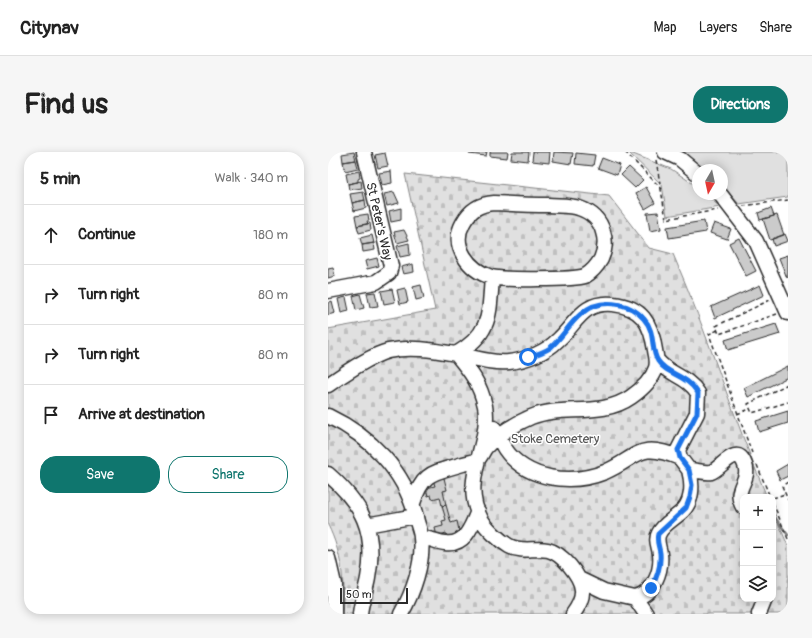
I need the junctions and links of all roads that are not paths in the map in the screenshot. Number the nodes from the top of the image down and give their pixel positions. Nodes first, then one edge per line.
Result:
1 (364, 152) edge
2 (660, 156) edge
3 (692, 169) edge
4 (725, 200) edge
5 (492, 277) junction
6 (328, 291) edge
7 (788, 311) edge
8 (456, 354) junction
9 (657, 360) junction
10 (328, 385) edge
11 (485, 407) junction
12 (328, 416) edge
13 (498, 435) junction
14 (680, 458) junction
15 (478, 459) junction
16 (689, 470) junction
17 (328, 474) edge
18 (740, 496) edge
19 (414, 510) junction
20 (478, 511) junction
21 (366, 525) junction
22 (421, 538) junction
23 (328, 558) edge
24 (581, 580) junction
25 (635, 598) junction
26 (764, 602) edge
27 (334, 614) edge
28 (360, 614) edge
29 (401, 614) edge
30 (573, 614) edge
31 (646, 614) edge
32 (759, 614) edge

1 - 6 street, St Peter's Way
2 - 3 street
4 - 7 street
5 - 5 street
5 - 8 street
8 - 9 street
8 - 10 street
8 - 11 street
9 - 13 street
9 - 14 street
11 - 13 street
11 - 15 street
12 - 19 street
13 - 14 street
13 - 15 street
14 - 16 street
15 - 19 street
15 - 20 street
16 - 18 street
16 - 25 street
17 - 21 street
19 - 21 street
19 - 22 street
20 - 22 street
20 - 24 street
21 - 28 street
22 - 29 street
23 - 27 street
24 - 25 street
24 - 30 street
25 - 31 street
26 - 32 street

